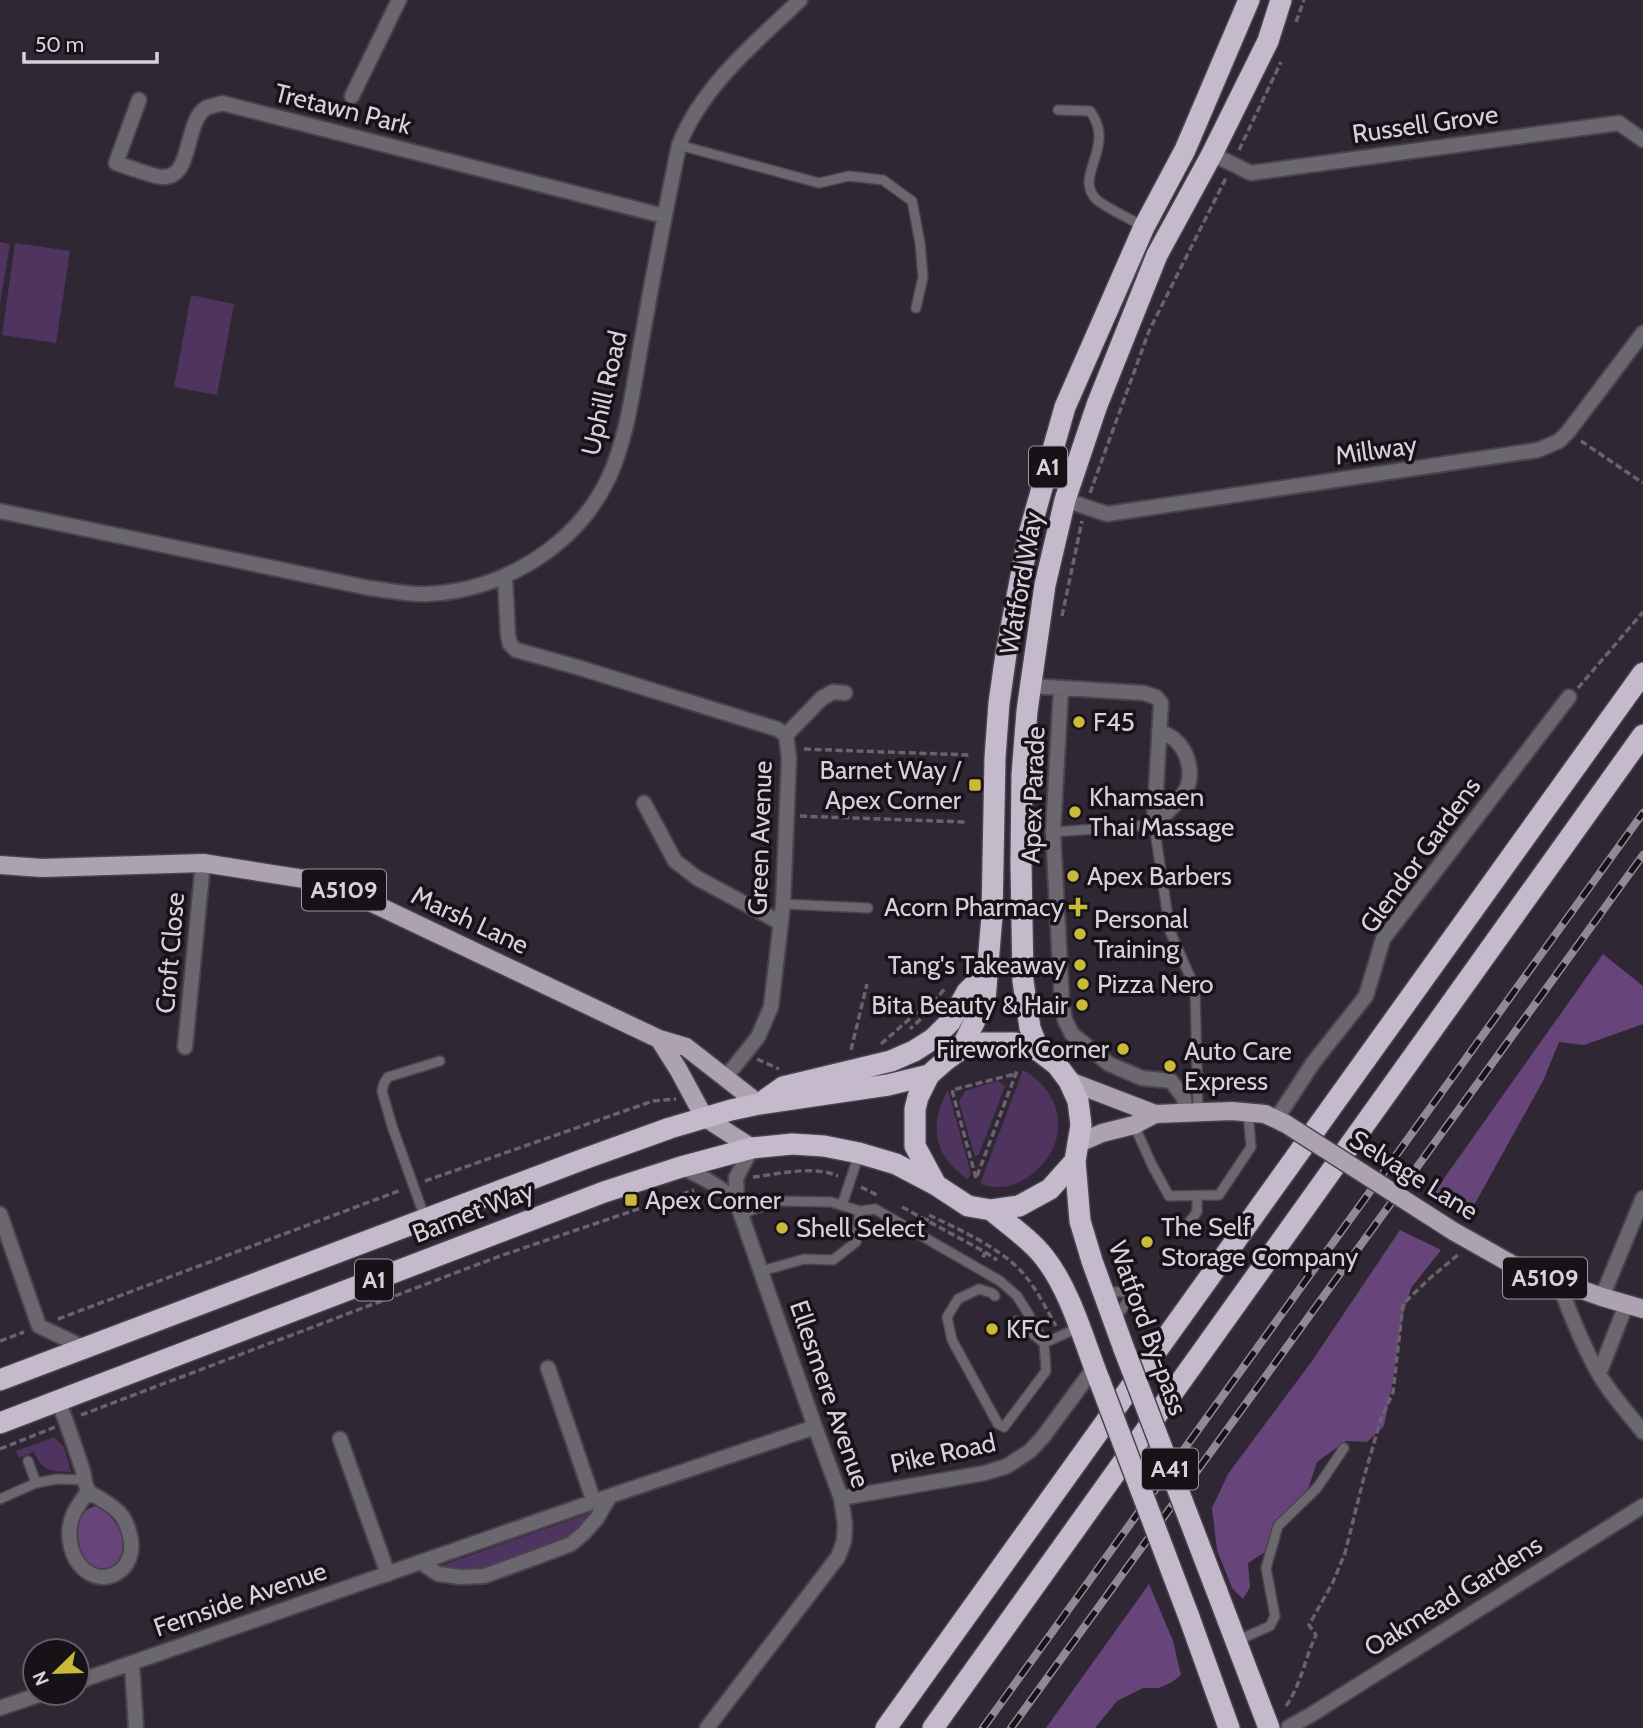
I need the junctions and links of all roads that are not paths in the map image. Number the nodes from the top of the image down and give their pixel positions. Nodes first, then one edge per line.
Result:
1 (399, 0) edge
2 (800, 0) edge
3 (1249, 0) edge
4 (1281, 0) edge
5 (352, 96) dead end
6 (139, 100) dead end
7 (1058, 110) dead end
8 (1643, 140) edge
9 (679, 145) junction
10 (1212, 154) junction
11 (664, 216) junction
12 (1144, 227) junction
13 (916, 308) dead end
14 (1643, 333) edge
15 (1065, 500) junction
16 (0, 511) edge
17 (505, 577) junction
18 (1643, 673) edge
19 (1031, 686) junction
20 (1061, 688) junction
21 (845, 693) dead end
22 (1569, 697) road end
23 (1159, 731) junction
24 (1643, 735) edge
25 (787, 742) junction
26 (645, 803) dead end
27 (1154, 825) junction
28 (1053, 832) junction
29 (203, 863) junction
30 (0, 865) edge
31 (783, 904) junction
32 (867, 908) dead end
33 (781, 923) junction
34 (988, 971) junction
35 (659, 1039) junction
36 (185, 1047) dead end
37 (961, 1049) junction
38 (1039, 1051) junction
39 (440, 1061) dead end
40 (929, 1075) junction
41 (726, 1077) junction
42 (1069, 1081) junction
43 (759, 1104) junction
44 (1248, 1112) junction
45 (1192, 1113) junction
46 (1155, 1114) junction
47 (704, 1117) junction
48 (1282, 1121) junction
49 (1134, 1125) junction
50 (752, 1148) junction
51 (1077, 1152) junction
52 (859, 1153) junction
53 (681, 1167) junction
54 (936, 1185) junction
55 (1197, 1196) junction
56 (1643, 1198) edge
57 (842, 1205) junction
58 (739, 1209) junction
59 (991, 1210) junction
60 (860, 1211) junction
61 (0, 1214) edge
62 (425, 1219) junction
63 (1180, 1234) dead end
64 (762, 1271) junction
65 (1559, 1283) junction
66 (1102, 1292) junction
67 (1124, 1292) dead end
68 (995, 1296) dead end
69 (1602, 1297) junction
70 (1127, 1302) dead end
71 (1635, 1307) edge
72 (1016, 1321) dead end
73 (1114, 1322) junction
74 (1080, 1328) junction
75 (1044, 1343) junction
76 (85, 1348) junction
77 (548, 1368) dead end
78 (1599, 1374) junction
79 (1097, 1375) junction
80 (0, 1380) edge
81 (58, 1400) junction
82 (0, 1423) edge
83 (815, 1427) junction
84 (1643, 1432) edge
85 (340, 1439) dead end
86 (1344, 1448) dead end
87 (28, 1461) dead end
88 (36, 1483) junction
89 (87, 1485) junction
90 (610, 1496) junction
91 (841, 1498) junction
92 (0, 1499) edge
93 (594, 1502) junction
94 (1643, 1506) edge
95 (420, 1562) junction
96 (388, 1573) junction
97 (1235, 1641) junction
98 (132, 1664) junction
99 (91, 1677) edge
100 (21, 1701) edge
101 (0, 1708) edge
102 (1279, 1727) edge
103 (136, 1728) edge
104 (707, 1728) edge
105 (886, 1728) edge
106 (933, 1728) edge
107 (1229, 1728) edge

1 - 5 street
2 - 9 street, Uphill Road
3 - 12 highway, Watford Way / A1
4 - 10 highway, Watford Way / A1
6 - 11 street, Tretawn Park
7 - 12 lane
8 - 10 street, Russell Grove
9 - 11 street, Uphill Road
9 - 13 lane
10 - 15 highway, Watford Way / A1
11 - 17 street, Uphill Road
12 - 34 highway, Watford Way / A1
14 - 15 street, Millway
15 - 19 highway, Watford Way / A1
16 - 17 street, Uphill Road
17 - 25 street, Green Avenue
18 - 105 highway
19 - 20 street
19 - 38 highway, Watford Way / A1
20 - 23 street
20 - 28 street, Apex Parade
21 - 25 street
22 - 48 street, Glendor Gardens
23 - 27 street
23 - 27 street
24 - 106 highway
25 - 31 street, Green Avenue
26 - 33 street
27 - 28 lane
27 - 45 lane
28 - 45 street, Apex Parade
29 - 30 main road, Marsh Lane / A5109
29 - 35 main road, Marsh Lane / A5109
29 - 36 street, Croft Close
31 - 32 lane
31 - 33 street, Green Avenue
33 - 41 street, Green Avenue
34 - 37 highway, A1
34 - 43 highway, A1
35 - 41 main road, Marsh Lane / A5109
35 - 47 main road
37 - 38 highway
37 - 40 highway
38 - 42 highway
39 - 62 lane
40 - 43 highway, Barnet Way / A1
40 - 54 highway
41 - 43 main road, Marsh Lane / A5109
42 - 46 main road, Selvage Lane / A5109
42 - 51 highway
43 - 47 highway, Barnet Way / A1
44 - 45 main road, Selvage Lane / A5109
44 - 48 main road, Selvage Lane / A5109
44 - 55 lane
45 - 46 main road, Selvage Lane / A5109
46 - 49 main road, Selvage Lane / A5109
47 - 50 main road
47 - 62 highway, Barnet Way / A1
48 - 65 main road, Selvage Lane / A5109, bridge
49 - 51 main road, Selvage Lane / A5109
49 - 55 lane
50 - 52 highway, Barnet Way / A1
50 - 53 highway, Barnet Way / A1
50 - 58 street, Ellesmere Avenue
51 - 59 highway
51 - 66 highway, Watford By-pass / A41
52 - 54 highway, Barnet Way / A1
52 - 57 lane
53 - 58 street
53 - 81 highway, Barnet Way / A1
54 - 59 highway
55 - 63 lane
56 - 69 street
57 - 58 lane
57 - 60 lane
58 - 64 street, Ellesmere Avenue
59 - 74 highway, A41
60 - 64 lane
60 - 75 lane
61 - 76 street
62 - 76 highway, Barnet Way / A1
64 - 83 street, Ellesmere Avenue
65 - 69 main road, Selvage Lane / A5109
65 - 78 street
66 - 67 lane
66 - 73 highway, Watford By-pass / A41
68 - 75 lane
69 - 71 main road, Selvage Lane / A5109
70 - 73 lane
71 - 78 street
72 - 75 lane
73 - 97 highway, Watford By-pass / A41, bridge
74 - 75 lane
74 - 79 highway, A41
76 - 80 highway, Barnet Way / A1
77 - 93 street
78 - 84 street
79 - 91 street, Pike Road
79 - 107 highway, A41, bridge
81 - 82 highway, Barnet Way / A1
81 - 89 street
83 - 90 street, Fernside Avenue
83 - 91 street, Ellesmere Avenue
85 - 96 street
86 - 97 lane
87 - 88 lane
88 - 89 lane
88 - 92 lane
89 - 89 street
90 - 93 street, Fernside Avenue
90 - 95 street
91 - 104 street, Ellesmere Avenue
93 - 95 street, Fernside Avenue
94 - 102 street, Oakmead Gardens
95 - 96 street, Fernside Avenue
96 - 98 street, Fernside Avenue
97 - 102 highway, A41
98 - 99 street, Fernside Avenue
98 - 103 street
100 - 101 street

